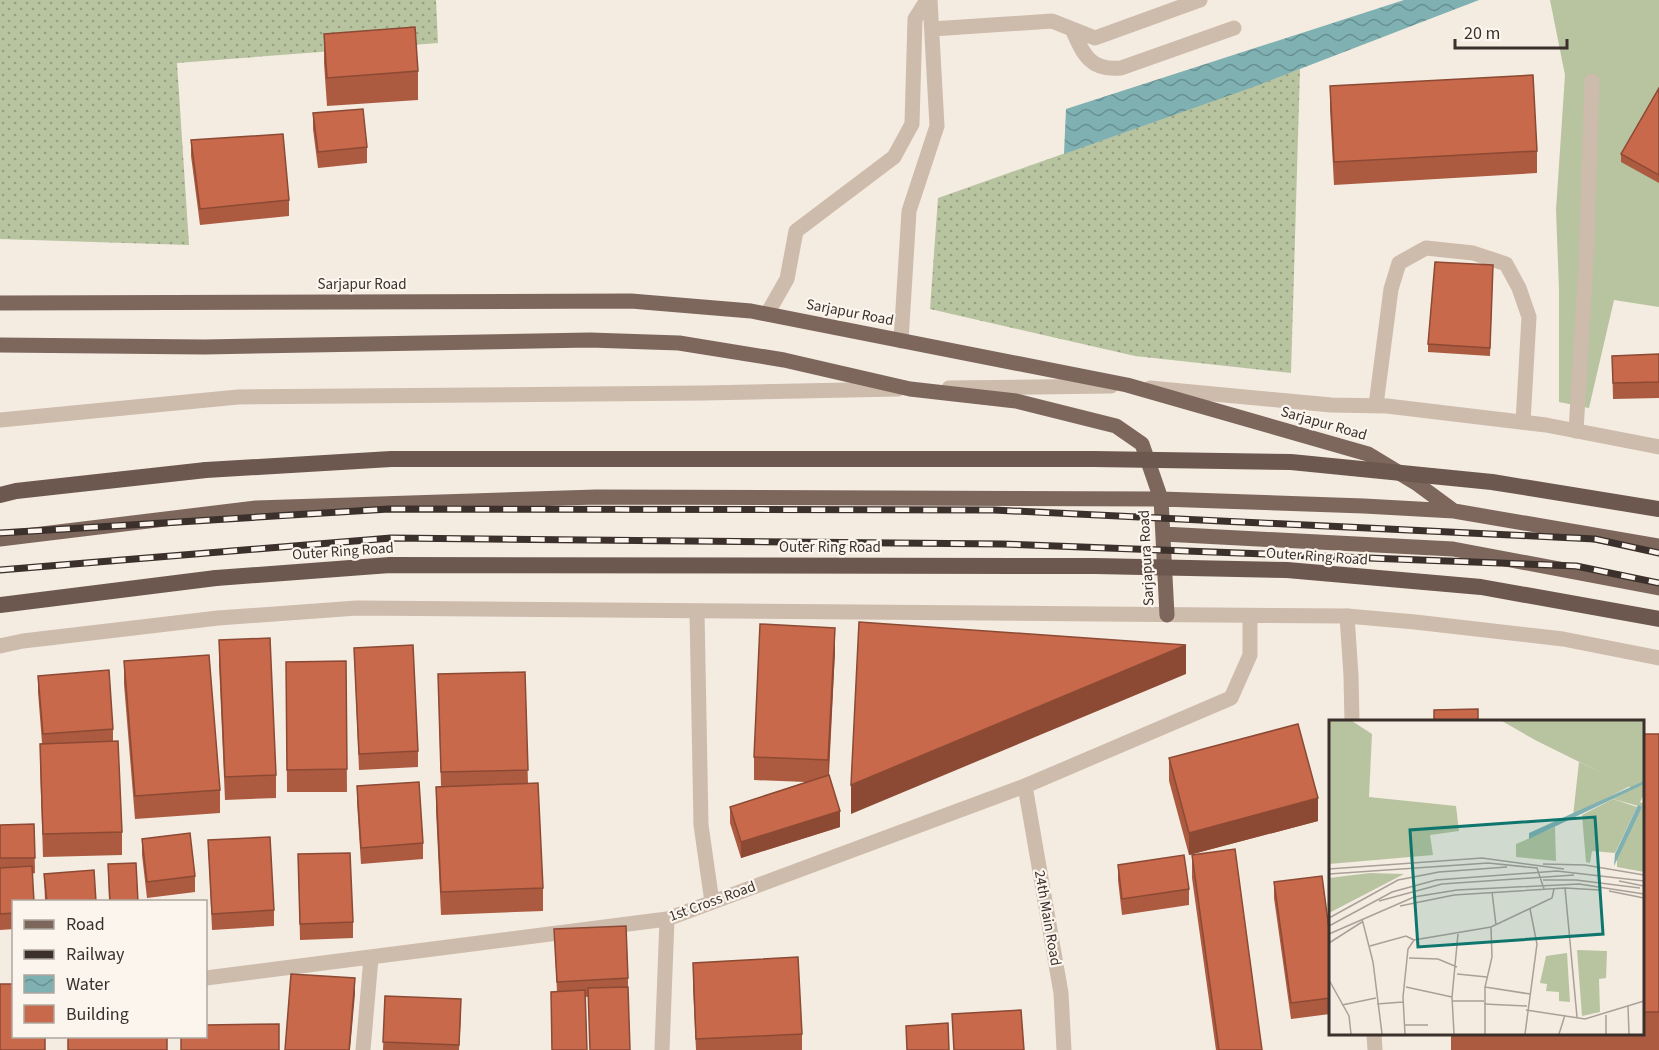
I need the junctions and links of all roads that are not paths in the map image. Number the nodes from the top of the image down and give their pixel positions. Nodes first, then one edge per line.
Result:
1 (928, 0) edge
2 (1200, 0) edge
3 (1233, 28) dead end
4 (932, 29) junction
5 (1072, 29) junction
6 (1592, 81) dead end
7 (0, 303) edge
8 (767, 314) junction
9 (901, 341) junction
10 (0, 345) edge
11 (1127, 385) junction
12 (910, 389) junction
13 (1376, 405) junction
14 (0, 420) edge
15 (1523, 422) junction
16 (1576, 431) junction
17 (1659, 447) edge
18 (0, 495) edge
19 (1161, 499) junction
20 (1659, 509) edge
21 (1454, 511) junction
22 (1163, 534) junction
23 (0, 539) edge
24 (1659, 546) edge
25 (1659, 588) edge
26 (0, 604) edge
27 (697, 612) junction
28 (1167, 615) junction
29 (1250, 616) junction
30 (1347, 616) junction
31 (1659, 619) edge
32 (0, 646) edge
33 (1659, 658) edge
34 (1352, 720) edge
35 (1025, 786) junction
36 (712, 902) junction
37 (667, 919) junction
38 (371, 958) junction
39 (207, 978) edge
40 (1374, 1035) edge
41 (363, 1050) edge
42 (662, 1050) edge
43 (1064, 1050) edge
44 (1375, 1050) edge

1 - 4 street
1 - 8 street
2 - 5 street
3 - 5 street
4 - 5 street
4 - 9 street
6 - 16 street
7 - 8 main road, Sarjapur Road
8 - 9 main road, Sarjapur Road
9 - 11 main road, Sarjapur Road
10 - 12 main road
11 - 12 street
11 - 13 street
11 - 21 main road, Sarjapur Road
12 - 14 street
12 - 19 main road
13 - 15 street
13 - 15 street
15 - 16 street
16 - 17 street
18 - 20 highway, bridge
19 - 21 main road
19 - 22 main road, Sarjapura Road
19 - 23 main road
21 - 24 main road, Sarjapur Road
22 - 25 main road
22 - 28 main road, Sarjapura Road
26 - 31 highway, Outer Ring Road, bridge
27 - 28 street
27 - 32 street
27 - 36 street
28 - 29 street
29 - 30 street
29 - 35 street, 1st Cross Road
30 - 33 street
30 - 34 street
35 - 36 street, 1st Cross Road
35 - 43 street, 24th Main Road
36 - 37 street, 1st Cross Road
37 - 38 street, 1st Cross Road
37 - 42 street
38 - 39 street, 1st Cross Road
38 - 41 street
40 - 44 street

